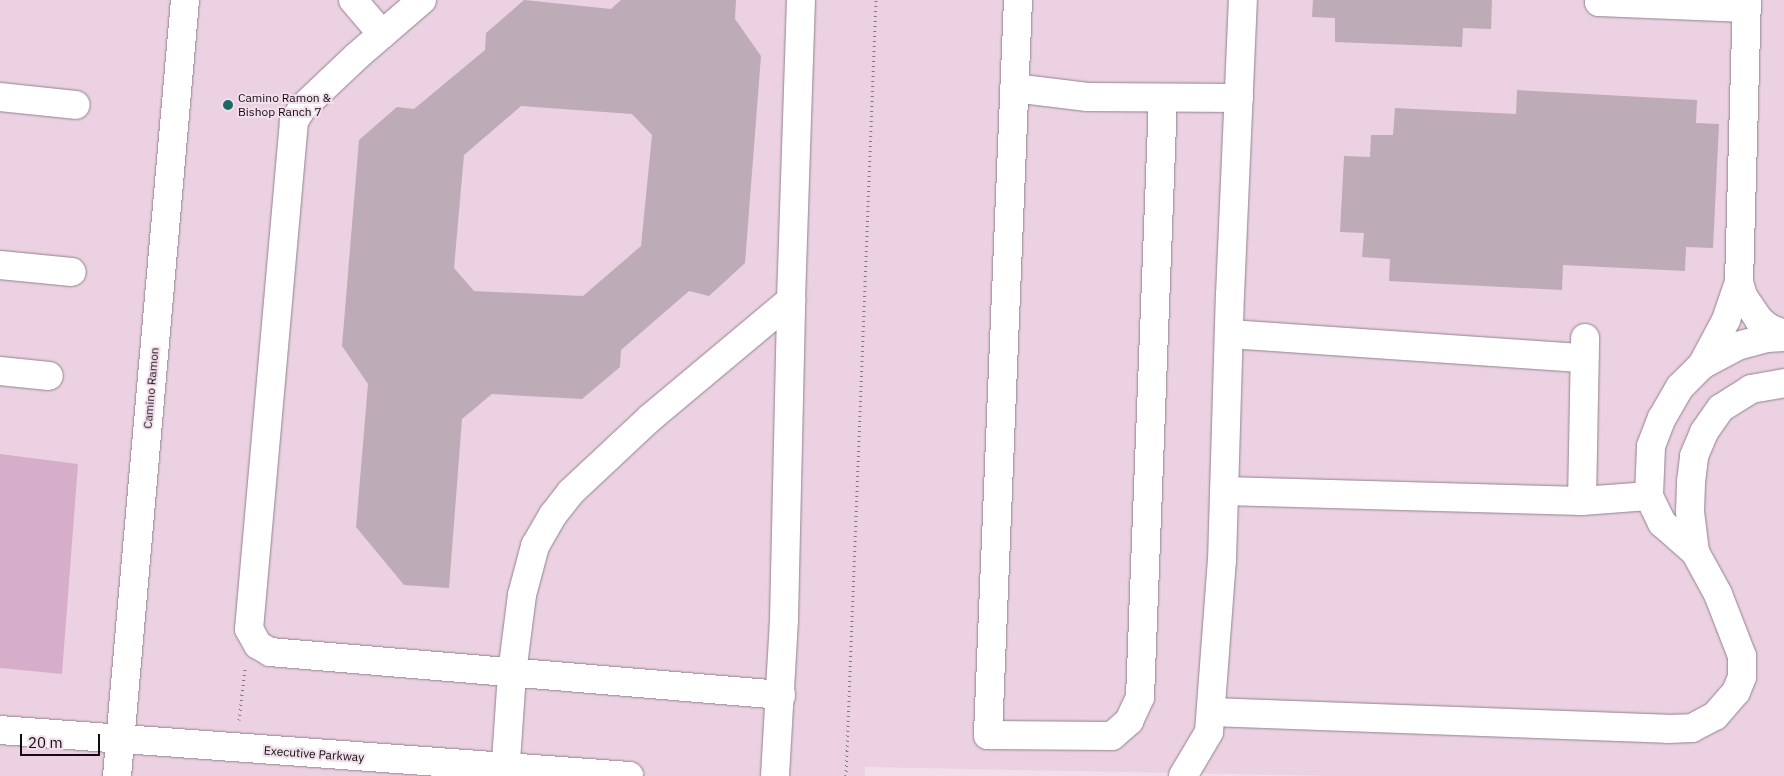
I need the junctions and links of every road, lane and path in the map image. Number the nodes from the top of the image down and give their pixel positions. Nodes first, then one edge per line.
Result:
1 (185, 0) edge
2 (353, 0) edge
3 (801, 0) edge
4 (876, 0) edge
5 (1018, 0) edge
6 (1243, 0) edge
7 (1599, 0) edge
8 (417, 1) edge
9 (1746, 4) edge
10 (382, 34) junction
11 (1014, 88) junction
12 (0, 98) edge
13 (1239, 98) junction
14 (1163, 99) junction
15 (76, 105) dead end
16 (0, 265) edge
17 (72, 272) dead end
18 (1739, 282) junction
19 (791, 300) junction
20 (1229, 334) junction
21 (1784, 335) edge
22 (1702, 365) junction
23 (0, 371) edge
24 (48, 376) dead end
25 (1784, 383) edge
26 (1224, 491) junction
27 (1649, 496) junction
28 (1582, 501) junction
29 (1695, 552) junction
30 (249, 629) junction
31 (512, 673) junction
32 (781, 695) junction
33 (1211, 712) junction
34 (238, 728) dead end
35 (0, 730) edge
36 (119, 740) junction
37 (506, 772) edge
38 (117, 776) edge
39 (629, 776) edge
40 (775, 776) edge
41 (846, 776) edge
42 (1183, 776) edge

1 - 36 street, Camino Ramon
2 - 10 street
3 - 19 street
4 - 41 path
5 - 11 street
6 - 13 street
7 - 9 street
8 - 10 street
9 - 18 street
10 - 30 street
11 - 14 street
11 - 14 street
12 - 15 street
13 - 14 street
13 - 20 street
16 - 17 street
18 - 21 street
18 - 22 street
19 - 31 street
19 - 32 street
20 - 26 street
20 - 28 street
21 - 22 street
22 - 27 street
23 - 24 street
25 - 29 street
26 - 28 street
26 - 33 street
27 - 28 street
27 - 29 street
29 - 33 street
30 - 31 street
30 - 34 path
31 - 32 street
31 - 37 street
32 - 40 street
33 - 42 street
35 - 36 street, Executive Parkway
36 - 37 street, Executive Parkway
36 - 38 street, Camino Ramon
37 - 39 street, Executive Parkway

